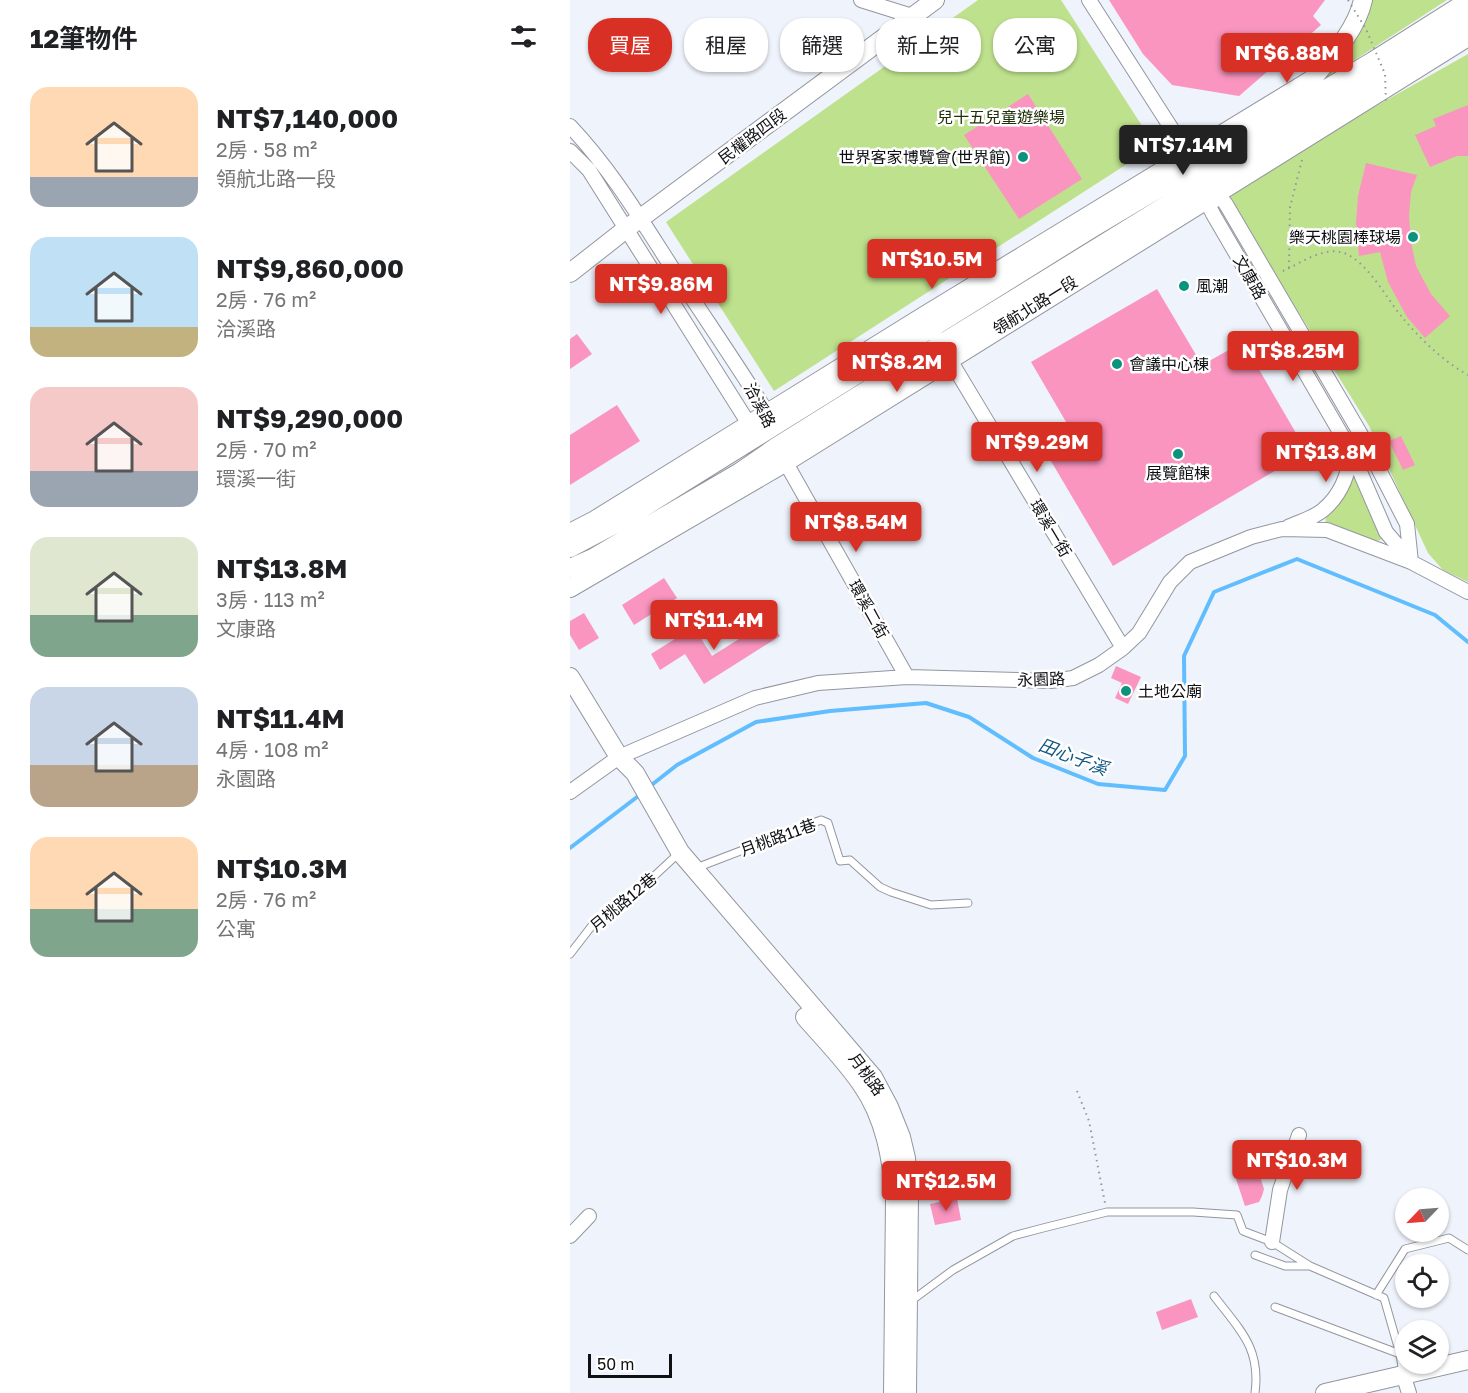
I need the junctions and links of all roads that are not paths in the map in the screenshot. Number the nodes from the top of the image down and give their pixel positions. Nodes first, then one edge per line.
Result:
1 (861, 0) edge
2 (935, 0) edge
3 (1089, 0) edge
4 (1363, 0) edge
5 (1468, 1) edge
6 (912, 16) junction
7 (1468, 19) edge
8 (1468, 38) edge
9 (1311, 80) junction
10 (1298, 107) junction
11 (1239, 122) junction
12 (570, 126) edge
13 (570, 151) edge
14 (1201, 174) junction
15 (633, 224) junction
16 (570, 273) edge
17 (928, 322) junction
18 (946, 351) junction
19 (771, 419) junction
20 (753, 430) junction
21 (1360, 433) junction
22 (1351, 451) junction
23 (781, 454) junction
24 (1282, 529) junction
25 (570, 533) edge
26 (570, 548) edge
27 (1411, 562) junction
28 (570, 568) edge
29 (570, 588) edge
30 (1468, 592) edge
31 (1122, 648) junction
32 (570, 677) edge
33 (907, 677) junction
34 (619, 757) junction
35 (570, 792) edge
36 (676, 856) junction
37 (694, 868) junction
38 (968, 903) dead end
39 (570, 954) edge
40 (811, 1015) junction
41 (1299, 1135) dead end
42 (589, 1216) dead end
43 (570, 1236) edge
44 (1272, 1242) junction
45 (1468, 1250) edge
46 (1255, 1255) dead end
47 (1310, 1266) junction
48 (1376, 1295) junction
49 (1215, 1296) dead end
50 (909, 1302) junction
51 (1275, 1307) dead end
52 (1395, 1336) edge
53 (1395, 1352) edge
54 (1468, 1360) edge
55 (1449, 1364) edge
56 (1403, 1374) joint
57 (893, 1393) edge
58 (907, 1393) edge
59 (1256, 1393) edge
60 (1325, 1393) edge
61 (1409, 1393) edge

1 - 6 street
2 - 6 street, 民權路四段
3 - 14 street, 文康路
4 - 9 street
5 - 10 street, 領航北路一段
6 - 15 street, 民權路四段
7 - 14 street, 領航北路一段
8 - 14 street, 領航北路一段
9 - 10 street
9 - 11 street, 領航北路一段
10 - 11 street
10 - 14 street, 領航北路一段
11 - 14 street, 領航北路一段
12 - 15 street, 洽溪路
13 - 15 street, 洽溪路
14 - 17 street, 領航北路一段
14 - 18 street, 領航北路一段
14 - 21 street, 文康路
14 - 22 street, 文康路
15 - 16 street, 民權路四段
15 - 19 street, 洽溪路
15 - 20 street, 洽溪路
17 - 18 street, 環溪一街
17 - 19 street, 領航北路一段
18 - 23 street, 領航北路一段
18 - 31 street, 環溪一街
19 - 20 street, 領航北路一段
19 - 23 street, 洽溪路
20 - 23 street, 洽溪路
20 - 25 street, 領航北路一段
20 - 26 street, 領航北路一段
21 - 22 street
21 - 27 street, 文康路
22 - 24 street
22 - 27 street, 文康路
23 - 28 street, 領航北路一段
23 - 29 street, 領航北路一段
23 - 33 street, 環溪二街
24 - 27 street, 永園路
24 - 31 street, 永園路
27 - 30 street, 永園路
31 - 33 street, 永園路
32 - 34 street
33 - 34 street, 永園路
34 - 35 street, 永園路
34 - 36 street, 月桃路
36 - 37 street, 月桃路
36 - 39 lane, 月桃路12巷
36 - 40 street, 月桃路
37 - 38 lane, 月桃路11巷
37 - 40 street, 月桃路
40 - 50 street, 月桃路
40 - 57 street, 月桃路
41 - 44 street
42 - 43 street
44 - 47 lane
44 - 50 lane
45 - 48 lane
46 - 47 lane
47 - 48 lane
48 - 52 lane
49 - 59 lane
50 - 58 street, 月桃路
51 - 53 lane
54 - 55 street
56 - 60 street
56 - 61 street

